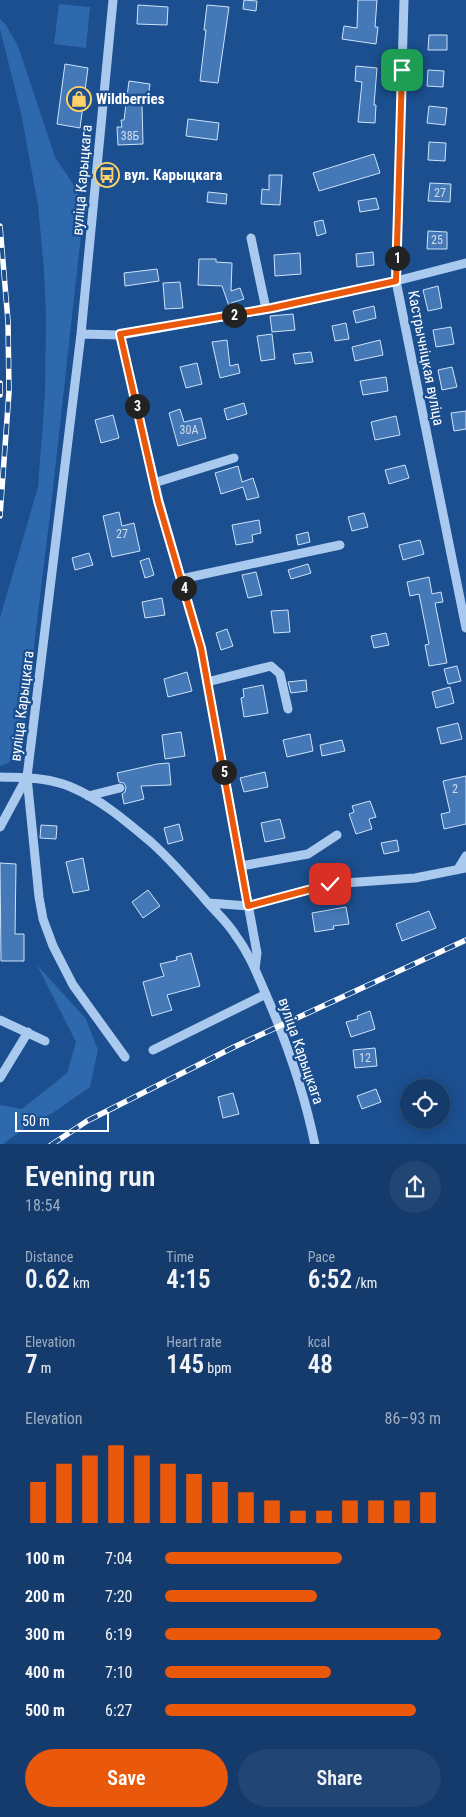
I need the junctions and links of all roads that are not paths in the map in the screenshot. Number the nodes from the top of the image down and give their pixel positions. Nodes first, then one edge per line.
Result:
1 (113, 0) edge
2 (404, 0) edge
3 (251, 238) dead end
4 (466, 263) edge
5 (396, 281) junction
6 (266, 309) junction
7 (81, 334) junction
8 (120, 334) junction
9 (234, 458) dead end
10 (154, 483) junction
11 (340, 545) dead end
12 (181, 580) junction
13 (466, 628) edge
14 (207, 682) junction
15 (288, 709) dead end
16 (0, 777) edge
17 (27, 777) junction
18 (120, 788) dead end
19 (88, 796) junction
20 (0, 827) edge
21 (337, 835) dead end
22 (466, 856) edge
23 (241, 866) junction
24 (462, 868) edge
25 (208, 903) junction
26 (248, 906) junction
27 (255, 969) junction
28 (266, 994) junction
29 (0, 1020) edge
30 (28, 1032) junction
31 (45, 1041) dead end
32 (153, 1050) dead end
33 (125, 1056) dead end
34 (0, 1078) edge
35 (315, 1144) edge

1 - 7 street, вуліца Карыцкага
2 - 5 street, Кастрычніцкая вуліца
3 - 6 street
4 - 5 street
5 - 6 street
5 - 13 street, Кастрычніцкая вуліца
6 - 8 street
7 - 8 street
7 - 17 street, вуліца Карыцкага
8 - 10 street, вуліца Карыцкага
9 - 10 street
10 - 12 street, вуліца Карыцкага
11 - 12 street
12 - 14 street, вуліца Карыцкага
14 - 15 street
14 - 23 street, вуліца Карыцкага
16 - 17 street
17 - 19 street, вуліца Карыцкага
17 - 20 street
17 - 33 street
18 - 19 street
19 - 25 street, вуліца Карыцкага
21 - 23 street
22 - 24 street
23 - 26 street, вуліца Карыцкага
24 - 26 street
25 - 26 street
25 - 27 street, вуліца Карыцкага
26 - 27 street, вуліца Карыцкага
27 - 28 street, вуліца Карыцкага
28 - 32 street
28 - 35 street, вуліца Карыцкага
29 - 30 street
30 - 31 street
30 - 34 street

